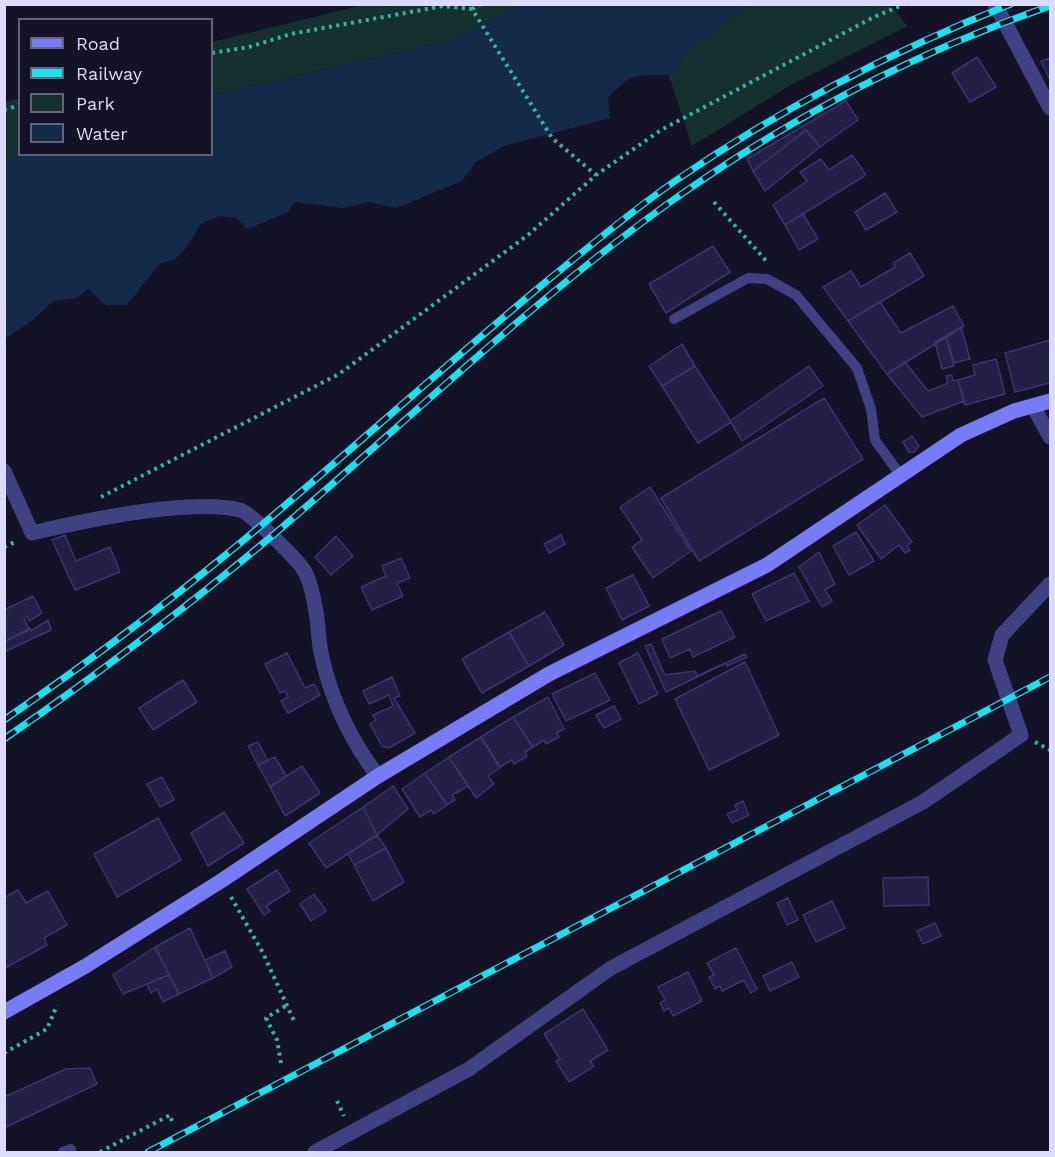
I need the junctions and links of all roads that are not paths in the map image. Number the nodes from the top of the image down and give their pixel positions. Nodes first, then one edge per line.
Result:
1 (995, 4) edge
2 (1050, 108) edge
3 (674, 319) dead end
4 (1050, 402) edge
5 (1033, 406) junction
6 (1050, 437) edge
7 (4, 471) edge
8 (901, 476) junction
9 (1050, 584) edge
10 (378, 776) junction
11 (4, 1012) edge
12 (315, 1152) edge

1 - 2 street
3 - 8 lane
4 - 5 main road
5 - 6 street
5 - 8 main road
7 - 10 street
8 - 10 main road
9 - 12 street
10 - 11 main road

